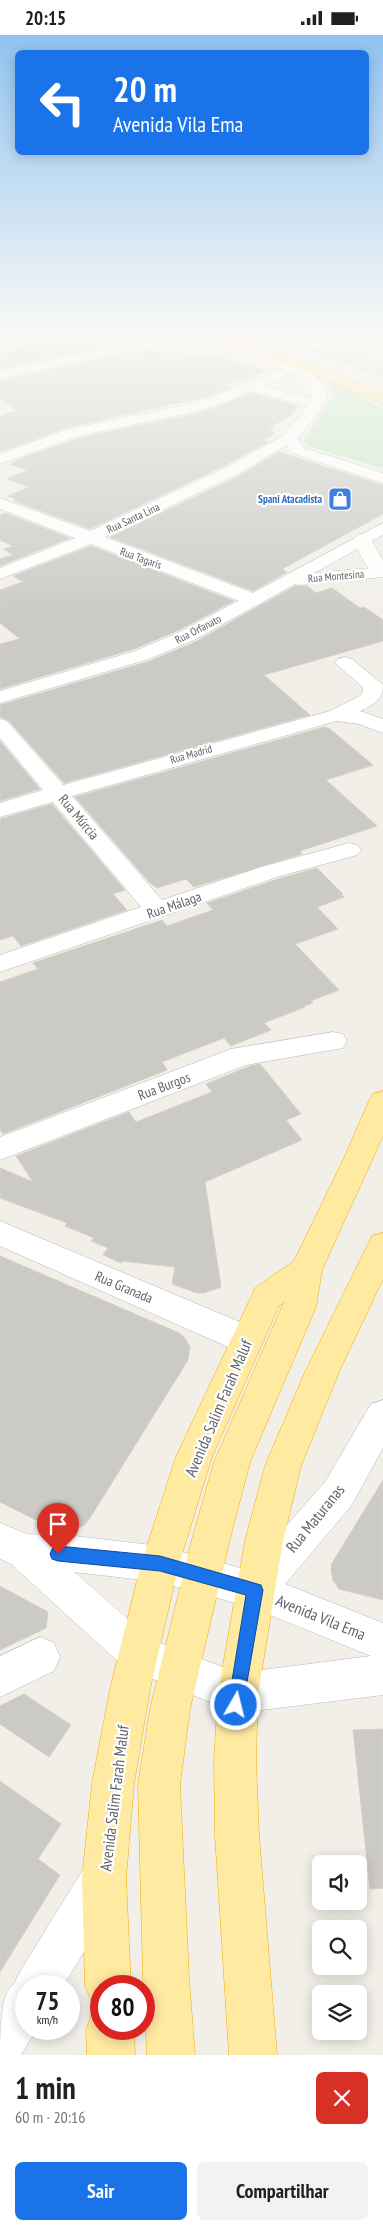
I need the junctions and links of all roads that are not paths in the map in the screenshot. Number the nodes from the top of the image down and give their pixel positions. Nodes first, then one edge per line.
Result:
1 (88, 428) edge
2 (298, 428) edge
3 (290, 437) junction
4 (300, 451) junction
5 (263, 456) junction
6 (0, 459) edge
7 (383, 478) edge
8 (0, 503) edge
9 (383, 528) edge
10 (89, 538) junction
11 (363, 539) junction
12 (383, 572) edge
13 (0, 574) edge
14 (289, 581) junction
15 (254, 600) junction
16 (345, 663) dead end
17 (0, 697) edge
18 (337, 715) junction
19 (0, 725) edge
20 (383, 727) edge
21 (58, 793) junction
22 (0, 810) edge
23 (349, 850) dead end
24 (157, 910) junction
25 (0, 964) edge
26 (333, 1041) dead end
27 (383, 1101) edge
28 (0, 1149) edge
29 (0, 1233) edge
30 (383, 1245) edge
31 (306, 1270) junction
32 (247, 1340) junction
33 (383, 1415) edge
34 (12, 1546) edge
35 (160, 1564) junction
36 (202, 1575) junction
37 (255, 1590) junction
38 (383, 1642) edge
39 (138, 1654) junction
40 (40, 1657) dead end
41 (180, 1670) junction
42 (383, 1675) edge
43 (0, 1677) edge
44 (238, 1693) junction
45 (104, 1878) junction
46 (44, 1975) edge
47 (108, 1975) edge
48 (15, 2021) edge
49 (110, 2040) edge
50 (0, 2046) edge
51 (111, 2055) edge
52 (171, 2055) edge
53 (253, 2055) edge

1 - 6 street
2 - 3 street, Rua Santa Lina
3 - 4 street
3 - 5 street, Rua Santa Lina
4 - 5 street, Rua Santa Lina
4 - 7 street
5 - 10 street, Rua Santa Lina
8 - 10 street, Rua Tagaris
9 - 11 street, Rua Orfanato
10 - 13 street, Rua Santa Lina
10 - 15 street, Rua Tagaris
11 - 12 street
11 - 14 street, Rua Orfanato
12 - 14 street, Rua Montesina
14 - 15 street, Rua Orfanato
15 - 17 street, Rua Orfanato
16 - 18 street
18 - 20 street, Rua Madrid
18 - 21 street, Rua Madrid
19 - 21 street, Rua Múrcia
21 - 22 street, Rua Madrid
21 - 24 street, Rua Múrcia
23 - 24 street, Rua Málaga
24 - 25 street, Rua Málaga
26 - 28 street, Rua Burgos
27 - 31 highway, Avenida Salim Farah Maluf
29 - 32 street, Rua Granada
30 - 37 highway
31 - 32 highway, Avenida Salim Farah Maluf
31 - 36 highway
32 - 35 highway, Avenida Salim Farah Maluf
33 - 37 street, Rua Maturanas
34 - 35 street, Avenida Vila Ema
34 - 39 street, Avenida Vila Ema
35 - 36 street, Avenida Vila Ema
35 - 39 highway, Avenida Salim Farah Maluf
36 - 37 street, Avenida Vila Ema
36 - 41 highway
37 - 38 street, Avenida Vila Ema
37 - 44 highway
39 - 41 street, Avenida Vila Ema
39 - 45 highway, Avenida Salim Farah Maluf
40 - 43 street
41 - 44 street, Avenida Vila Ema
41 - 52 highway
42 - 44 street, Avenida Vila Ema
44 - 53 highway
45 - 46 street
45 - 47 highway, Avenida Salim Farah Maluf
48 - 50 street
49 - 51 highway

